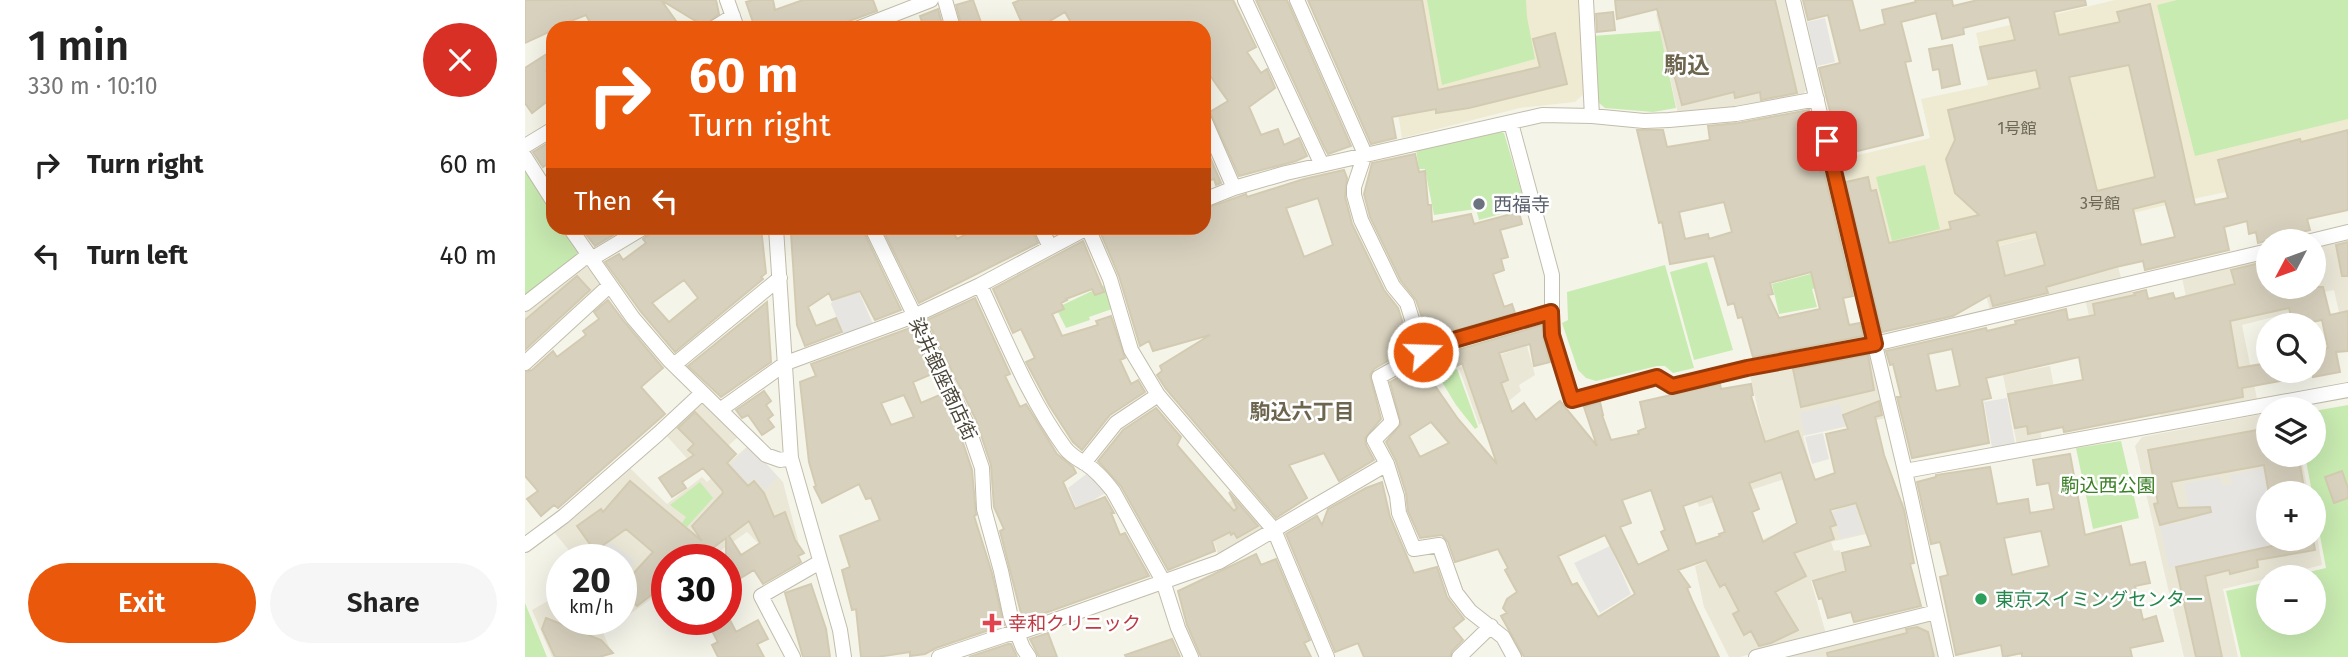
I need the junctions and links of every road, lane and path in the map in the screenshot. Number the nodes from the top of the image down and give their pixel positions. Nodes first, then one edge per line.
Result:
1 (727, 0) edge
2 (931, 0) edge
3 (945, 0) edge
4 (1245, 0) edge
5 (1297, 0) edge
6 (1586, 0) edge
7 (1793, 0) edge
8 (735, 21) edge
9 (877, 21) edge
10 (951, 21) edge
11 (1817, 99) junction
12 (1593, 116) junction
13 (1511, 123) junction
14 (546, 133) edge
15 (1211, 135) edge
16 (525, 146) edge
17 (1365, 154) junction
18 (525, 157) edge
19 (1322, 165) junction
20 (1234, 188) junction
21 (546, 190) edge
22 (1211, 197) edge
23 (2348, 232) edge
24 (575, 235) edge
25 (631, 235) edge
26 (777, 235) edge
27 (875, 235) edge
28 (1044, 235) edge
29 (1074, 235) edge
30 (1091, 235) edge
31 (2326, 238) edge
32 (1050, 247) junction
33 (2256, 254) edge
34 (590, 258) junction
35 (780, 278) junction
36 (980, 285) junction
37 (609, 286) junction
38 (525, 304) edge
39 (1551, 312) junction
40 (915, 316) junction
41 (1875, 344) junction
42 (1423, 352) junction
43 (525, 363) edge
44 (786, 363) junction
45 (674, 365) junction
46 (2348, 390) edge
47 (702, 393) junction
48 (1159, 396) junction
49 (720, 410) junction
50 (791, 458) junction
51 (1084, 463) junction
52 (1387, 464) junction
53 (1905, 471) junction
54 (1273, 530) junction
55 (525, 545) edge
56 (820, 562) junction
57 (1163, 581) junction
58 (1936, 612) junction
59 (1491, 626) junction
60 (1016, 633) junction
61 (793, 657) edge
62 (844, 657) edge
63 (939, 657) edge
64 (1029, 657) edge
65 (1191, 657) edge
66 (1327, 657) edge
67 (1459, 657) edge
68 (1514, 657) edge
69 (1756, 657) edge
70 (1946, 657) edge

1 - 8 street
2 - 9 street
3 - 10 street
4 - 19 street
5 - 17 street
6 - 12 street
7 - 11 street
11 - 12 street
11 - 41 street
12 - 13 street
13 - 17 street
13 - 39 street
14 - 16 street
15 - 20 street
17 - 19 street
17 - 42 street
18 - 21 street
19 - 20 street
20 - 22 street
23 - 31 street
24 - 34 street
25 - 34 street
26 - 35 street
27 - 40 street, 染井銀座商店街
28 - 32 street
29 - 32 street
30 - 48 street
32 - 36 street
33 - 41 street
34 - 37 street
34 - 38 street
35 - 44 street
35 - 45 street
36 - 40 street
36 - 51 street
37 - 43 street
37 - 45 street
39 - 41 street
39 - 42 street
40 - 44 street
40 - 60 street, 染井銀座商店街
41 - 53 street
42 - 52 street
44 - 49 street
44 - 50 street
45 - 47 street
46 - 53 street
47 - 49 street
47 - 55 street
48 - 51 street
48 - 54 street
49 - 50 street
50 - 56 street
51 - 57 street
52 - 54 street
52 - 59 street
53 - 58 street
54 - 57 street
54 - 66 street
56 - 61 street
56 - 62 street
57 - 60 street
57 - 65 street
58 - 69 street
58 - 70 street
59 - 67 street
59 - 68 street
60 - 63 street
60 - 64 street, 染井銀座商店街

